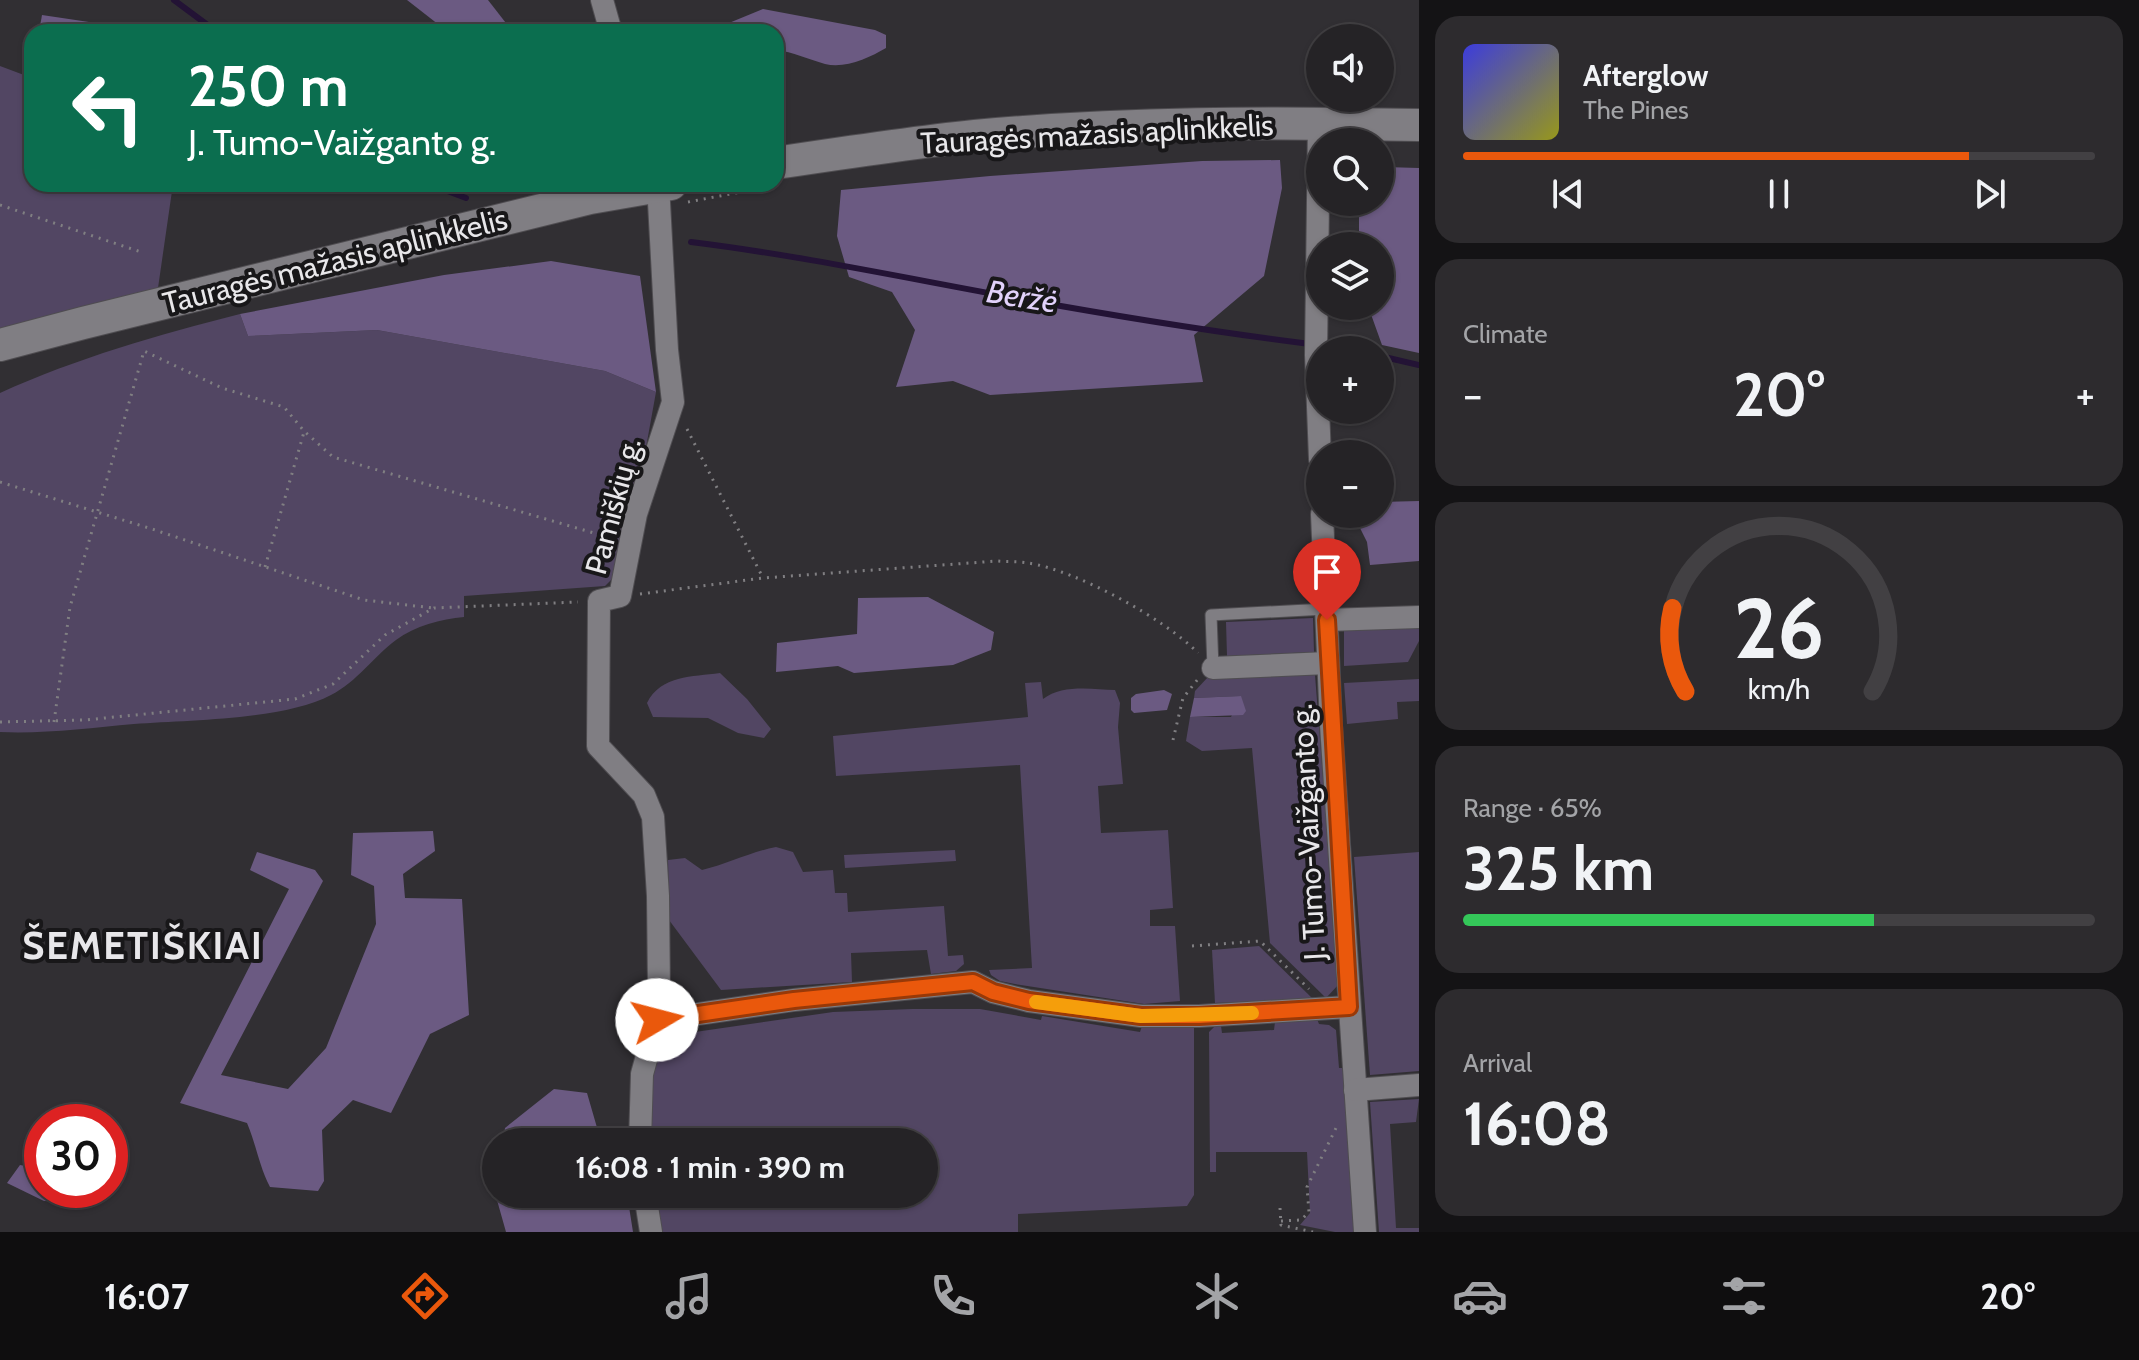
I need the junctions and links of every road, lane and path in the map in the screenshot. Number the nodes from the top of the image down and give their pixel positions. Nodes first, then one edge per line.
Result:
1 (602, 0) edge
2 (609, 24) edge
3 (1319, 123) junction
4 (1419, 125) edge
5 (784, 162) edge
6 (623, 192) edge
7 (662, 192) edge
8 (0, 205) edge
9 (144, 253) dead end
10 (0, 345) edge
11 (673, 402) junction
12 (304, 431) junction
13 (1319, 440) edge
14 (0, 482) edge
15 (96, 512) junction
16 (1323, 528) edge
17 (630, 544) junction
18 (265, 567) junction
19 (763, 578) junction
20 (610, 598) junction
21 (434, 608) junction
22 (1326, 615) junction
23 (1419, 617) edge
24 (1328, 663) junction
25 (1213, 668) junction
26 (0, 722) edge
27 (54, 722) junction
28 (1173, 740) dead end
29 (1192, 946) dead end
30 (1349, 1007) junction
31 (1322, 1009) junction
32 (657, 1020) junction
33 (1419, 1085) edge
34 (1355, 1090) junction
35 (1357, 1120) junction
36 (640, 1128) edge
37 (647, 1208) edge
38 (1280, 1208) dead end
39 (1281, 1221) junction
40 (651, 1232) edge
41 (1313, 1232) edge
42 (1365, 1232) edge

1 - 2 street
3 - 4 main road, Tauragės mažasis aplinkkelis
3 - 5 main road, Tauragės mažasis aplinkkelis
3 - 13 street
6 - 10 main road, Tauragės mažasis aplinkkelis
7 - 11 street, Pamiškių g.
8 - 9 path
11 - 17 street, Pamiškių g.
11 - 19 path
12 - 15 path
12 - 17 path
12 - 18 path
14 - 15 path
15 - 18 path
15 - 27 path
16 - 22 street, J. Tumo-Vaižganto g.
17 - 20 street, Pamiškių g.
18 - 21 path
19 - 20 path
19 - 25 path
20 - 21 path
20 - 32 street, Pamiškių g.
21 - 27 path
22 - 23 street
22 - 24 street, J. Tumo-Vaižganto g.
22 - 25 lane
24 - 25 street
24 - 30 street, J. Tumo-Vaižganto g.
25 - 28 path
26 - 27 path
29 - 31 path
30 - 31 street
30 - 34 street, J. Tumo-Vaižganto g.
31 - 32 street
32 - 36 street, Pamiškių g.
33 - 34 street
34 - 35 street, J. Tumo-Vaižganto g.
35 - 39 path
35 - 42 street, J. Tumo-Vaižganto g.
37 - 40 street
38 - 39 path
39 - 41 path

